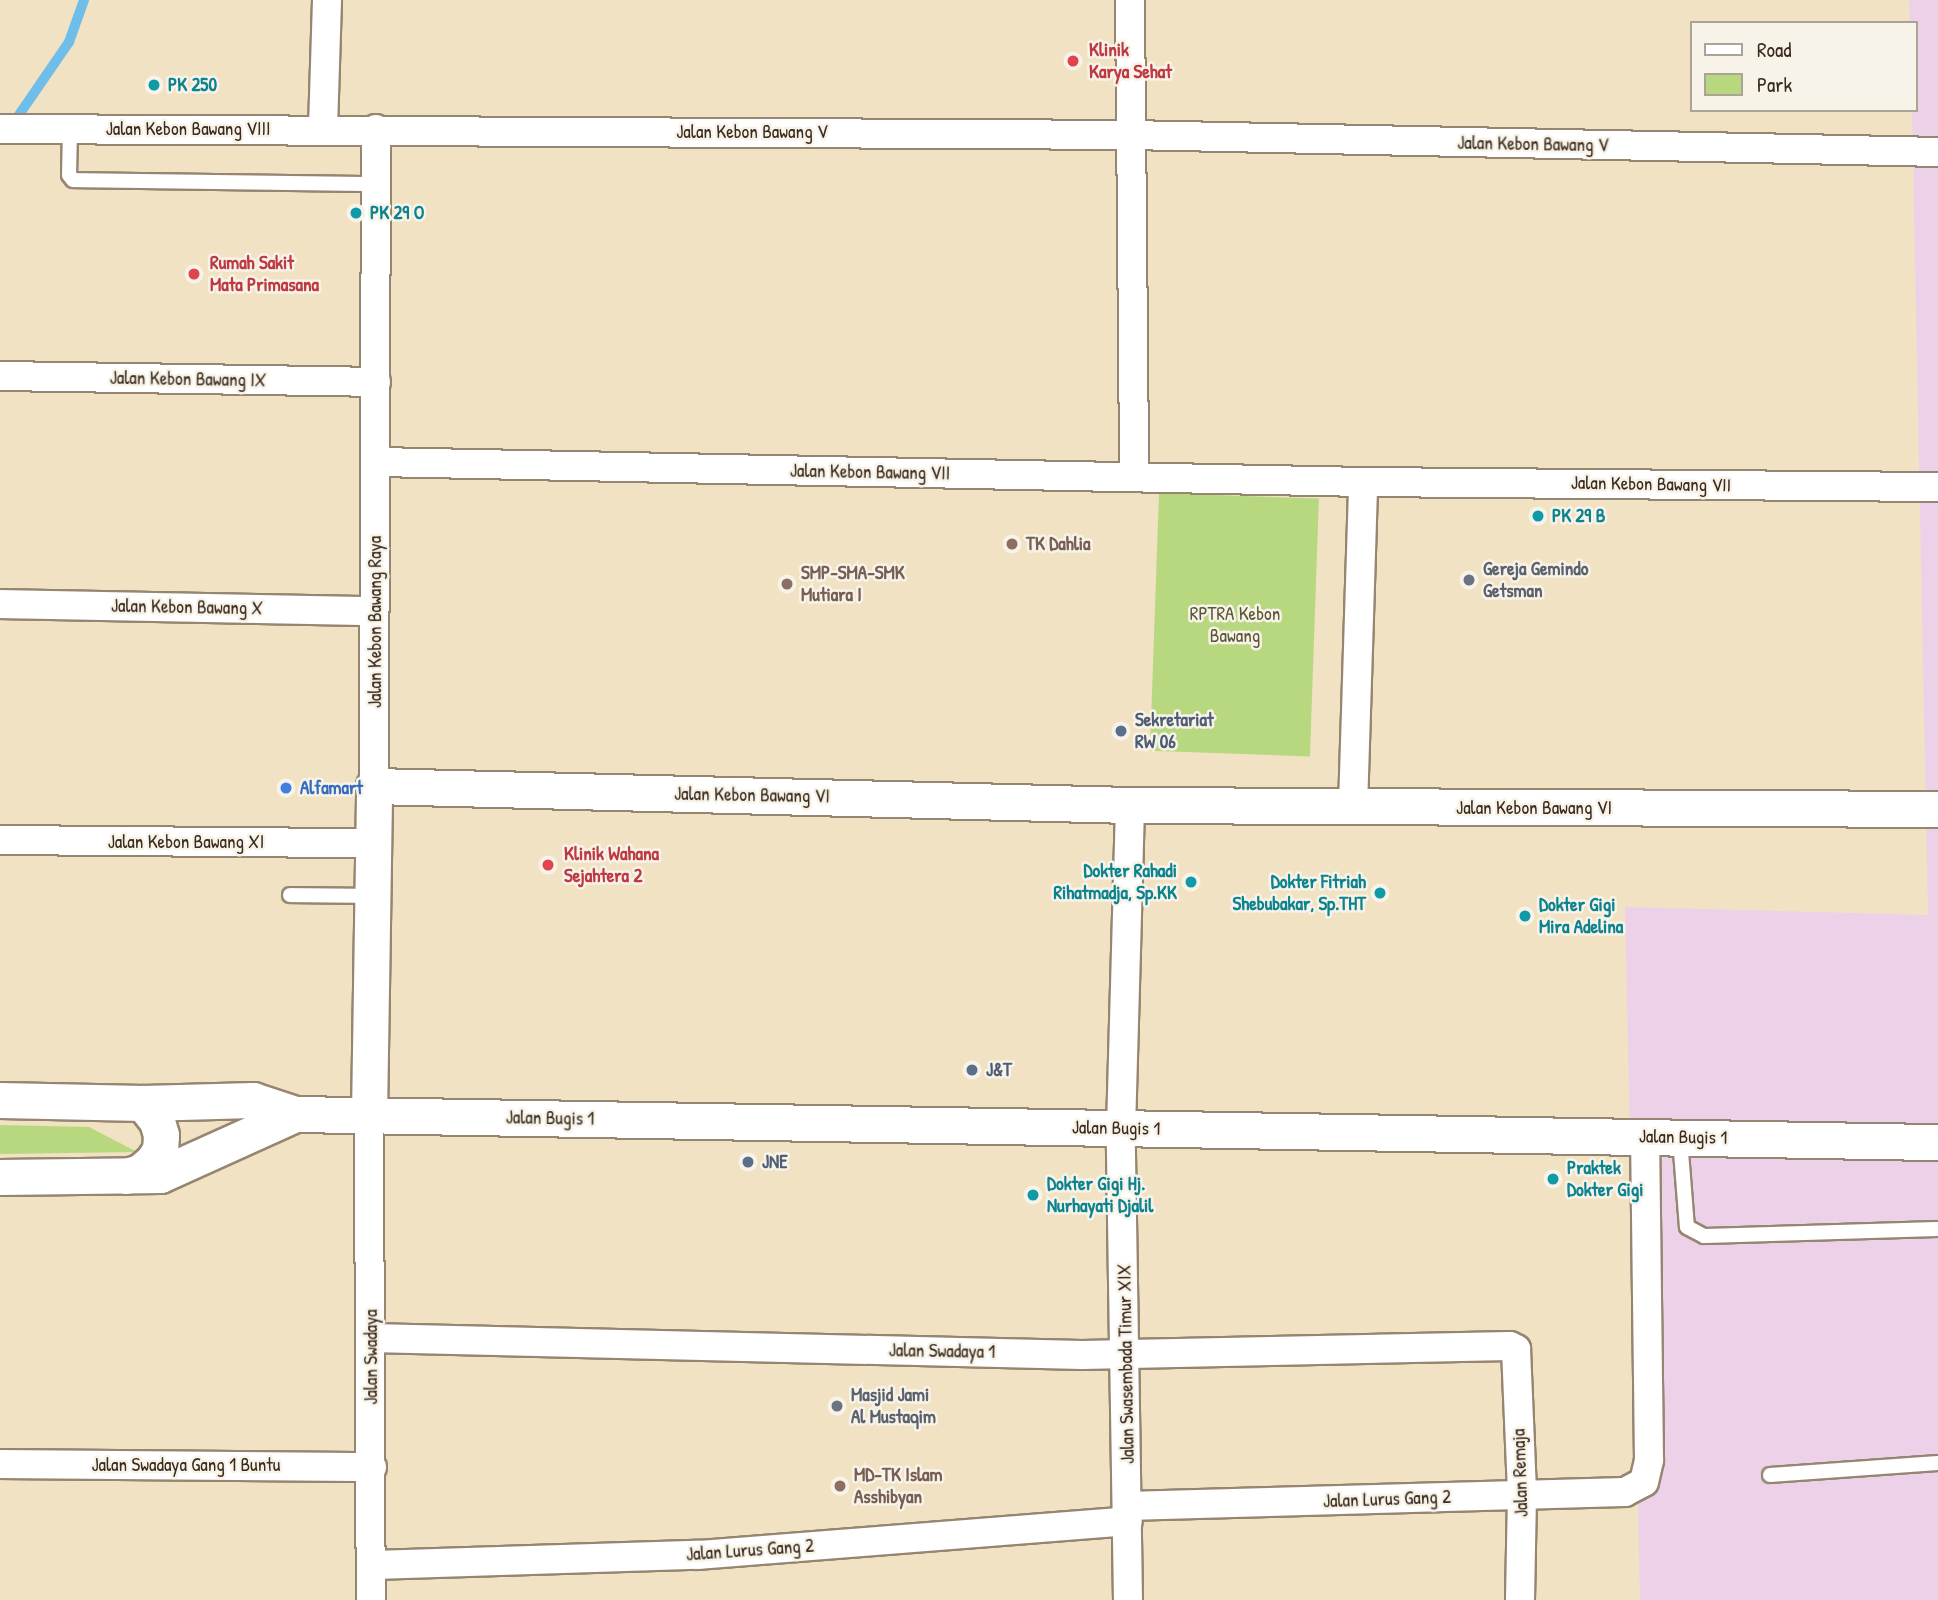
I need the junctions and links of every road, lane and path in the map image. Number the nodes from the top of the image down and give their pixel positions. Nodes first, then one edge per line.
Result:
1 (327, 0) edge
2 (1130, 0) edge
3 (323, 128) junction
4 (0, 129) edge
5 (58, 129) junction
6 (376, 129) junction
7 (1129, 135) junction
8 (1938, 152) edge
9 (376, 184) junction
10 (0, 376) edge
11 (376, 382) junction
12 (377, 462) junction
13 (1134, 477) junction
14 (1363, 482) junction
15 (1938, 487) edge
16 (0, 604) edge
17 (374, 611) junction
18 (374, 786) junction
19 (1130, 805) junction
20 (1353, 807) junction
21 (1938, 809) edge
22 (0, 840) edge
23 (372, 843) junction
24 (290, 895) dead end
25 (372, 895) junction
26 (0, 1100) edge
27 (143, 1103) junction
28 (295, 1114) junction
29 (369, 1115) junction
30 (1121, 1129) junction
31 (1645, 1137) junction
32 (1680, 1138) junction
33 (1938, 1142) edge
34 (126, 1176) junction
35 (0, 1177) edge
36 (1938, 1229) edge
37 (371, 1338) junction
38 (1514, 1347) joint
39 (1126, 1351) junction
40 (1938, 1463) edge
41 (0, 1464) edge
42 (372, 1467) junction
43 (1770, 1475) dead end
44 (1522, 1495) junction
45 (1128, 1514) junction
46 (372, 1565) junction
47 (371, 1600) edge
48 (1128, 1600) edge
49 (1521, 1600) edge

1 - 3 street
2 - 7 street
3 - 5 street, Jalan Kebon Bawang VIII
3 - 6 street, Jalan Kebon Bawang VIII
4 - 5 street, Jalan Kebon Bawang VIII
5 - 9 lane
6 - 7 street, Jalan Kebon Bawang V
6 - 9 street, Jalan Kebon Bawang Raya
7 - 8 street, Jalan Kebon Bawang V
7 - 13 street
9 - 11 street, Jalan Kebon Bawang Raya
10 - 11 street, Jalan Kebon Bawang IX
11 - 12 street, Jalan Kebon Bawang Raya
12 - 13 street, Jalan Kebon Bawang VII
12 - 17 street, Jalan Kebon Bawang Raya
13 - 14 street, Jalan Kebon Bawang VII
14 - 15 street, Jalan Kebon Bawang VII
14 - 20 street
16 - 17 street, Jalan Kebon Bawang X
17 - 18 street, Jalan Kebon Bawang Raya
18 - 19 street, Jalan Kebon Bawang VI
18 - 23 street, Jalan Kebon Bawang Raya
19 - 20 street, Jalan Kebon Bawang VI
19 - 30 street
20 - 21 street, Jalan Kebon Bawang VI
22 - 23 street, Jalan Kebon Bawang XI
23 - 25 street, Jalan Kebon Bawang Raya
24 - 25 lane
25 - 29 street, Jalan Kebon Bawang Raya
26 - 27 street, Jalan Bugis 1
27 - 28 street, Jalan Bugis 1
27 - 34 street
28 - 29 street, Jalan Bugis 1
28 - 34 street, Jalan Bugis 1
29 - 30 street, Jalan Bugis 1
29 - 37 street, Jalan Swadaya
30 - 31 street, Jalan Bugis 1
30 - 39 street, Jalan Swasembada Timur XIX
31 - 32 street, Jalan Bugis 1
31 - 44 street, Jalan Lurus Gang 2
32 - 33 street, Jalan Bugis 1
32 - 36 lane
34 - 35 street, Jalan Bugis 1
37 - 39 street, Jalan Swadaya 1
37 - 42 street, Jalan Swadaya
38 - 39 street, Jalan Swadaya 1
38 - 44 street, Jalan Remaja
39 - 45 street, Jalan Swasembada Timur XIX
40 - 43 lane
41 - 42 street, Jalan Swadaya Gang 1 Buntu
42 - 46 street, Jalan Swadaya
44 - 45 street, Jalan Lurus Gang 2
44 - 49 street, Jalan Remaja
45 - 46 street, Jalan Lurus Gang 2
45 - 48 street, Jalan Swasembada Timur XIX
46 - 47 street, Jalan Swadaya

